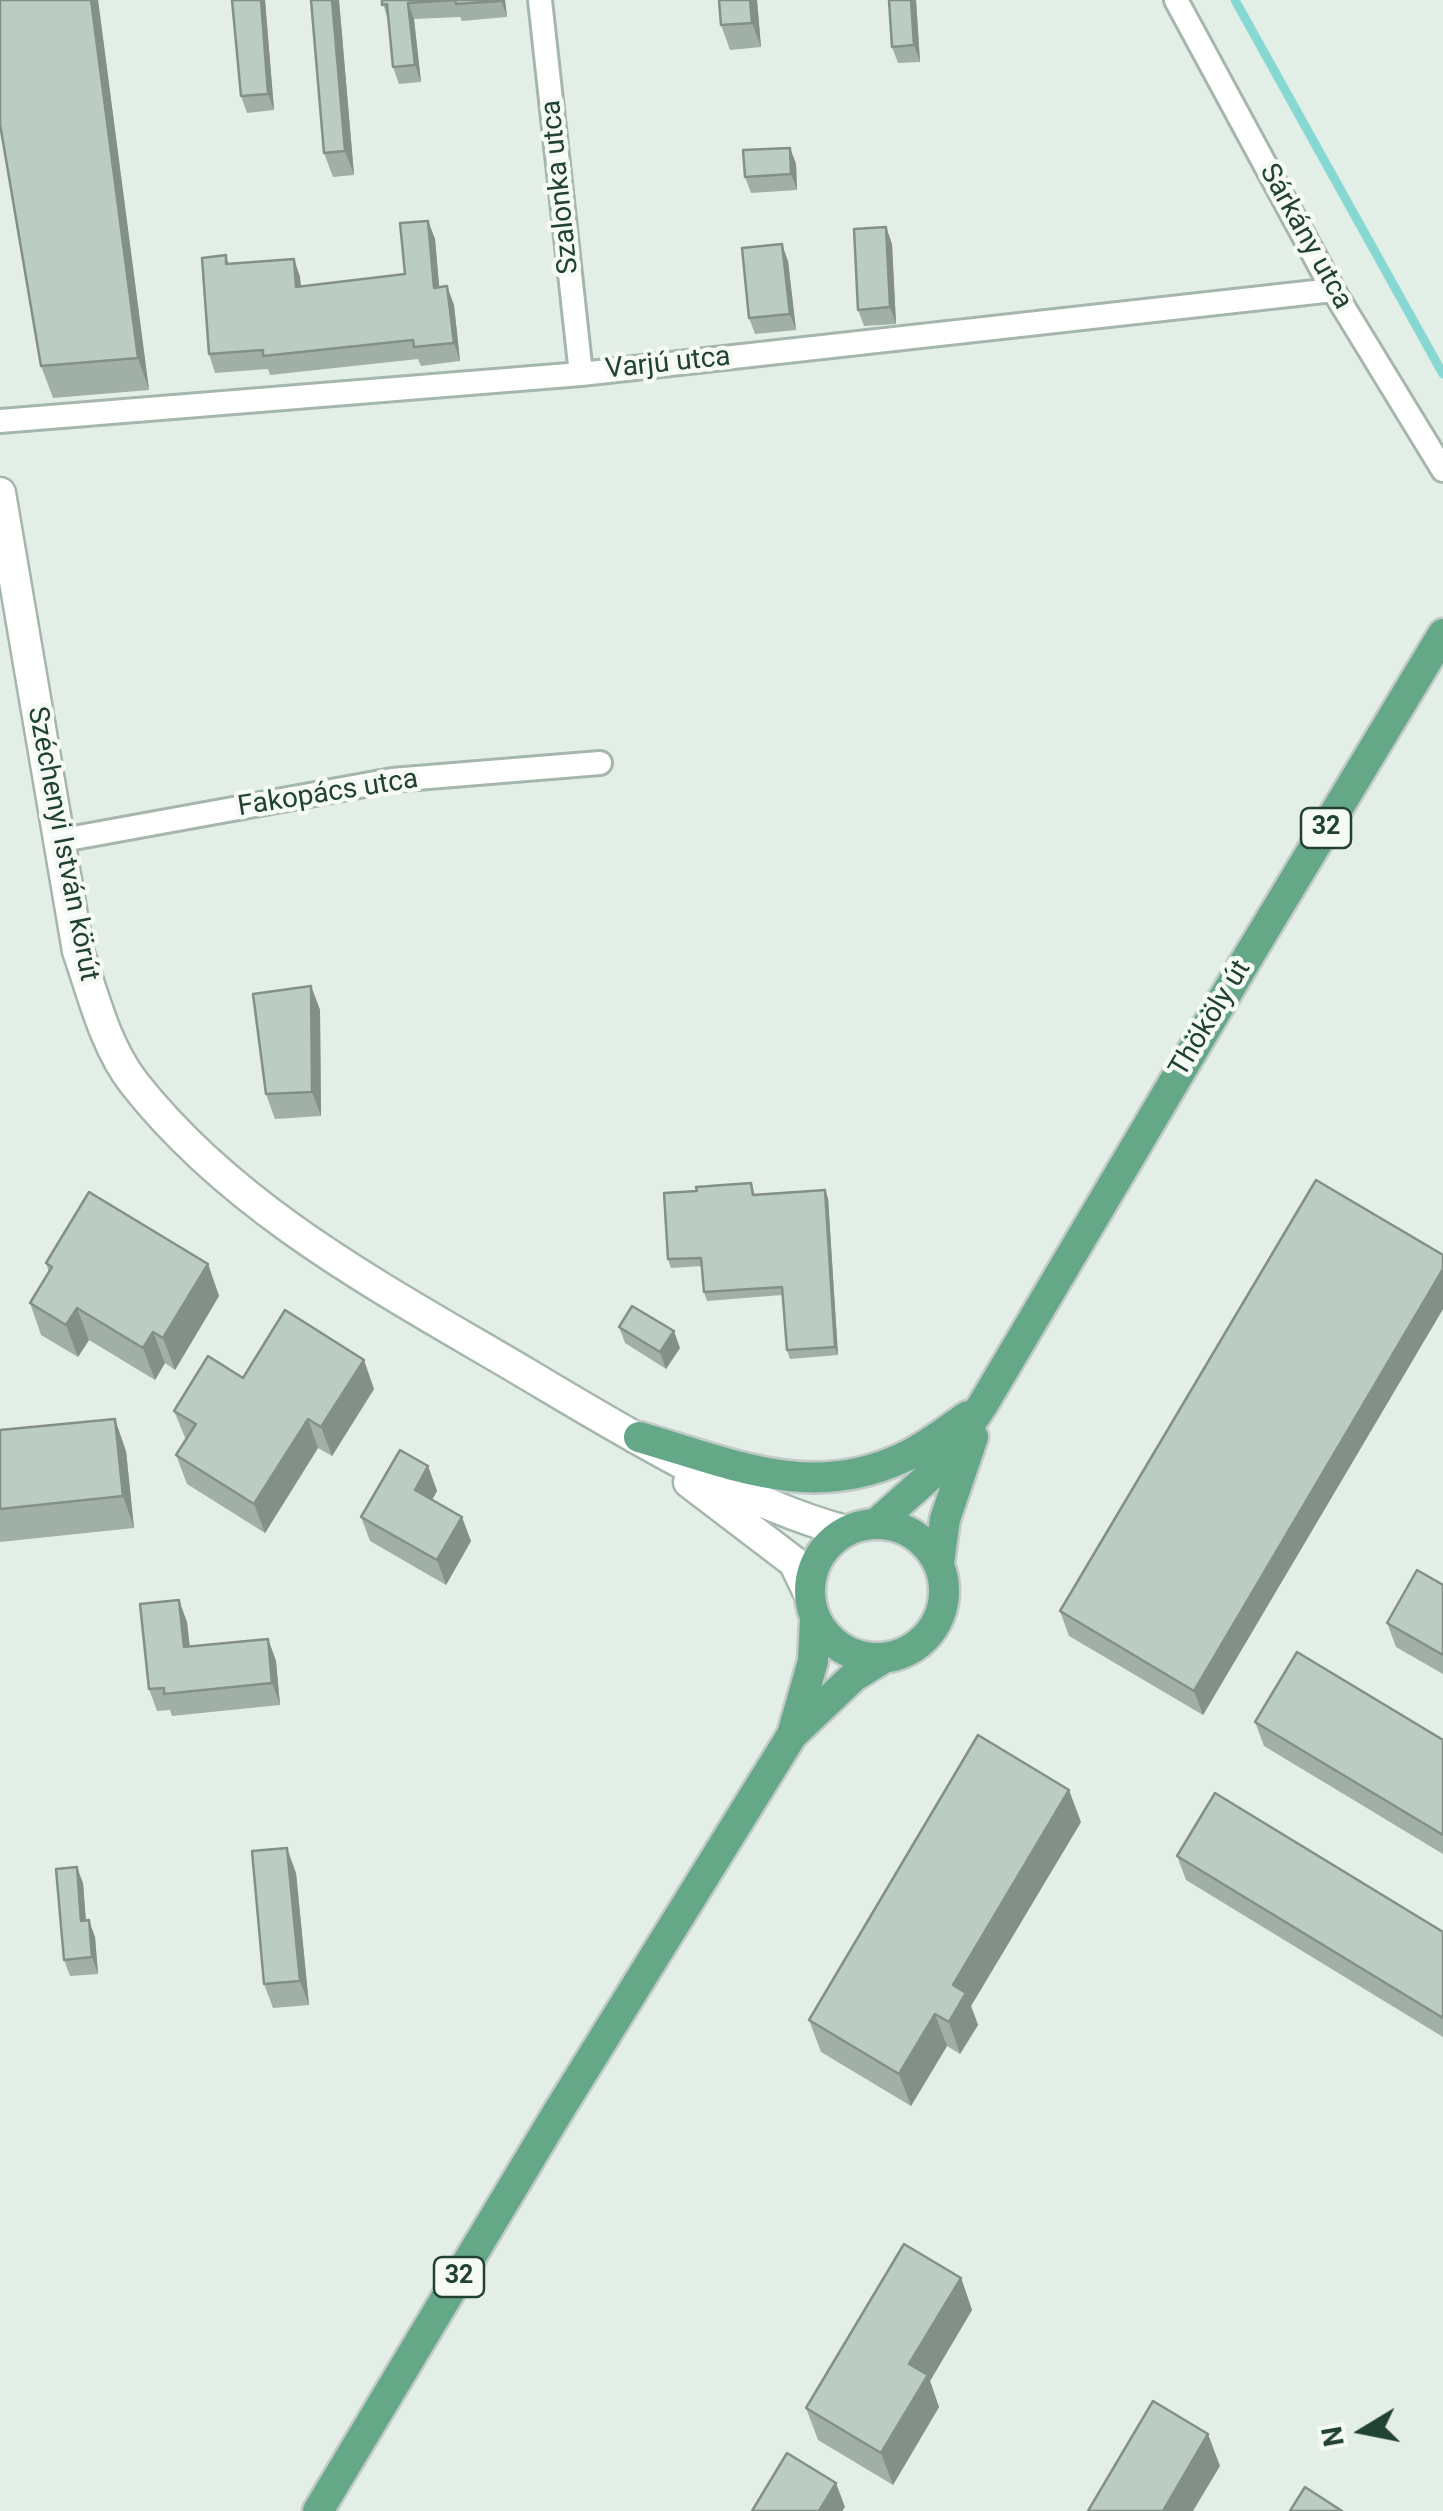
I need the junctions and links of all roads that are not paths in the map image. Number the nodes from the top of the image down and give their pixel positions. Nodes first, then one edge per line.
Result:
1 (540, 0) edge
2 (1176, 0) edge
3 (1334, 290) junction
4 (581, 374) junction
5 (0, 421) edge
6 (1443, 470) edge
7 (0, 494) edge
8 (1443, 634) edge
9 (600, 763) dead end
10 (57, 841) junction
11 (982, 1406) junction
12 (606, 1421) junction
13 (640, 1438) junction
14 (877, 1523) junction
15 (845, 1531) junction
16 (939, 1563) junction
17 (812, 1607) junction
18 (882, 1659) junction
19 (792, 1735) junction
20 (318, 2511) edge

1 - 4 street, Szalonka utca
2 - 3 street, Sárkány utca
3 - 4 street, Varjú utca
3 - 6 street, Sárkány utca
4 - 5 street, Varjú utca
7 - 10 street, Széchenyi István körút
8 - 11 main road, Thököly út / 32
9 - 10 street, Fakopács utca
10 - 12 street, Széchenyi István körút
11 - 13 main road
11 - 14 main road, Thököly út / 32
11 - 16 main road, Thököly út / 32
12 - 13 street, Széchenyi István körút
12 - 17 street, Széchenyi István körút
13 - 15 street, Széchenyi István körút
14 - 15 main road, Thököly út / 32
14 - 16 main road
15 - 17 main road, 32
16 - 18 main road, Thököly út / 32
17 - 18 main road
17 - 19 main road, 32
18 - 19 main road, 32
19 - 20 main road, 32

